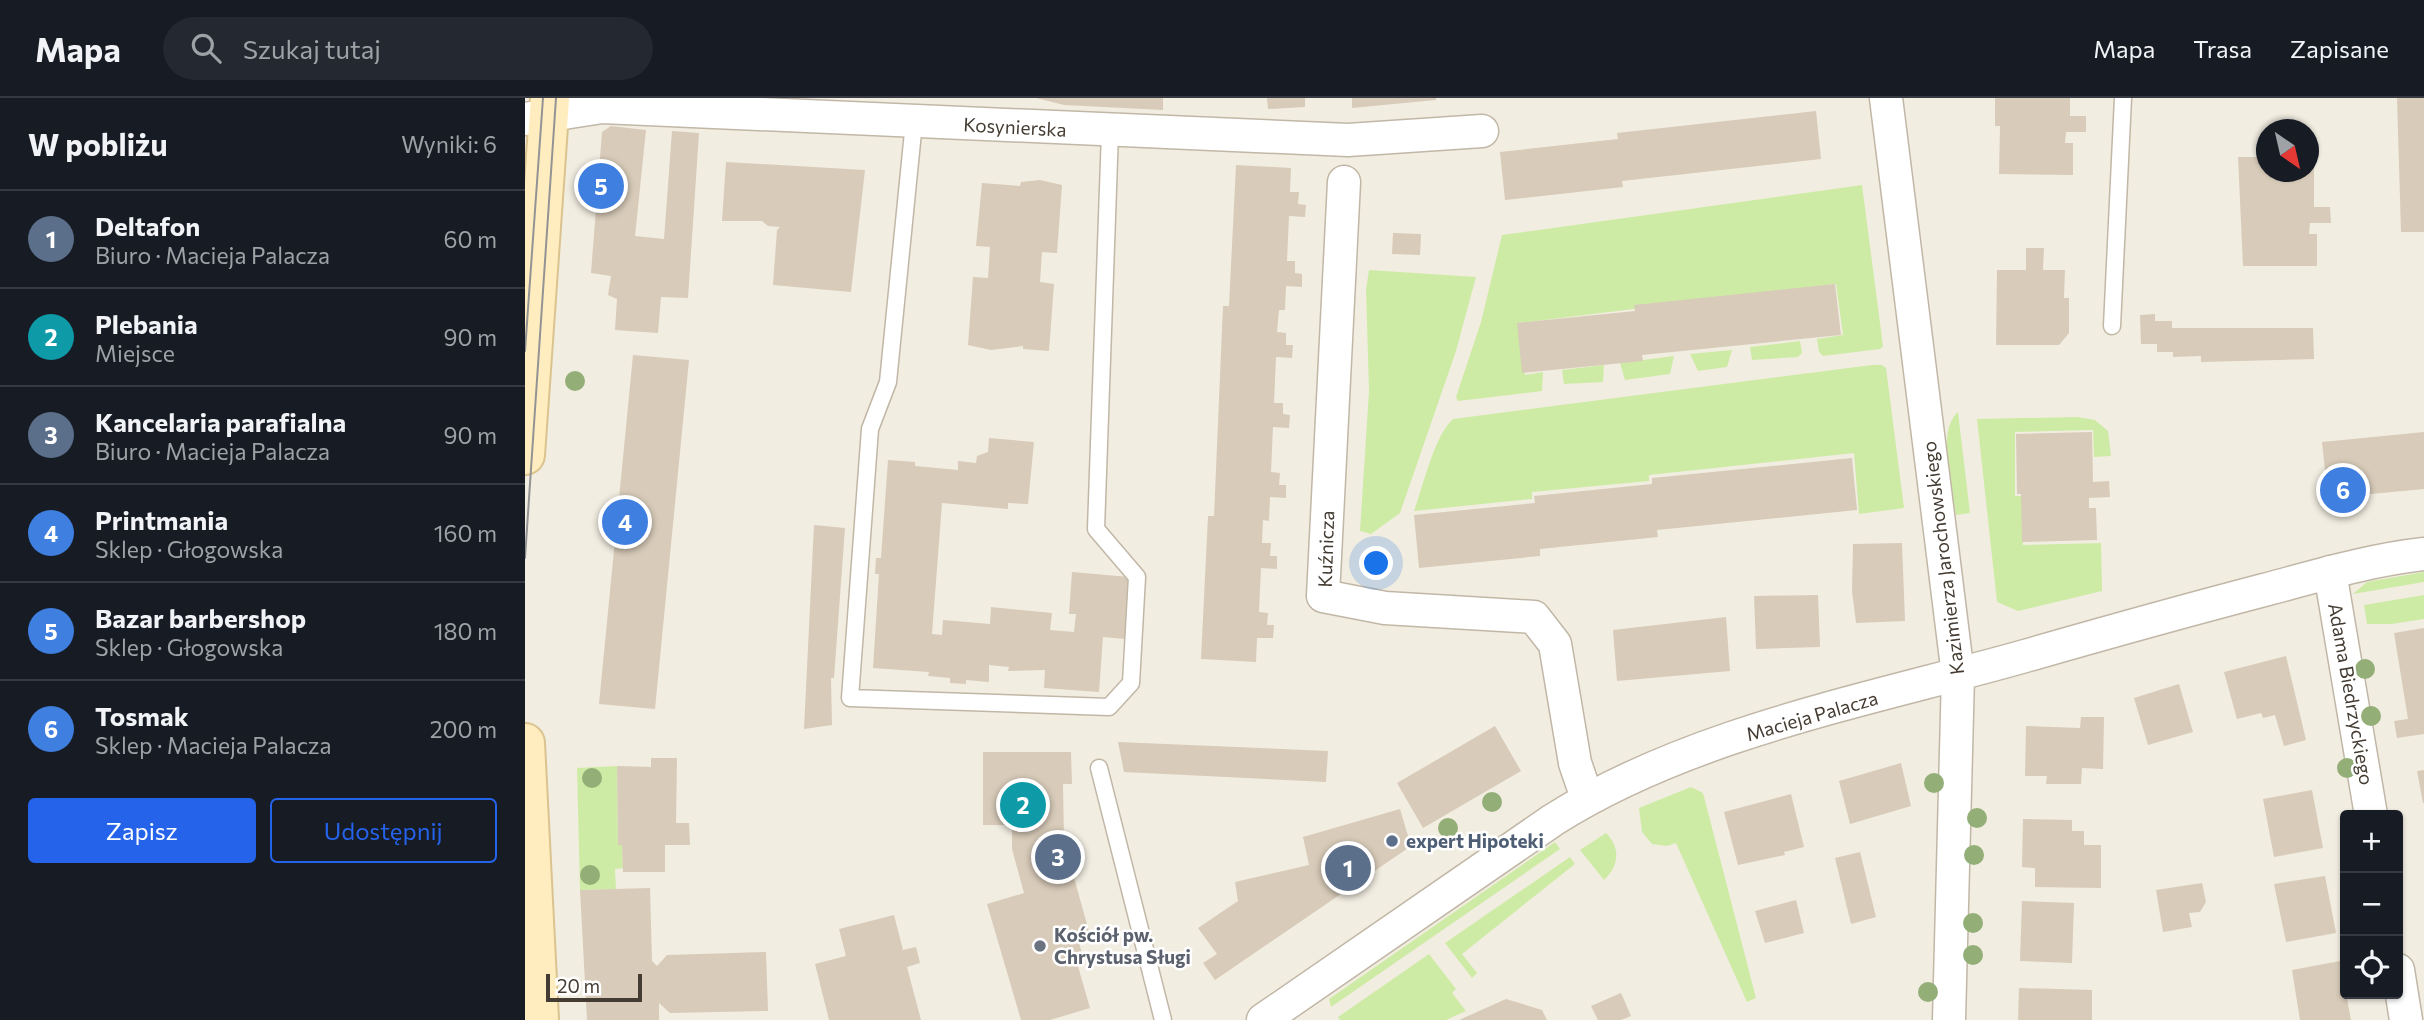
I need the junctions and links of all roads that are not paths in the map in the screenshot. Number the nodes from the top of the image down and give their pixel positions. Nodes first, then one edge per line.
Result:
1 (1886, 98) edge
2 (2123, 98) edge
3 (541, 111) edge
4 (914, 122) junction
5 (1482, 131) dead end
6 (1110, 132) junction
7 (1343, 182) dead end
8 (2112, 326) dead end
9 (525, 454) edge
10 (2424, 554) edge
11 (2330, 572) junction
12 (1958, 675) junction
13 (525, 743) edge
14 (1098, 768) dead end
15 (1587, 798) junction
16 (2370, 810) edge
17 (2403, 999) edge
18 (539, 1020) edge
19 (1163, 1020) edge
20 (1263, 1020) edge
21 (1949, 1020) edge
22 (2406, 1020) edge

1 - 12 street, Kazimierza Jarochowskiego
2 - 8 lane
3 - 4 street, Kosynierska
3 - 9 street
4 - 6 street, Kosynierska
4 - 6 lane
5 - 6 street, Kosynierska
7 - 15 street, Kuźnicza
10 - 11 street, Macieja Palacza
11 - 12 street, Macieja Palacza
11 - 16 street, Adama Biedrzyckiego
12 - 15 street, Macieja Palacza
12 - 21 street, Kazimierza Jarochowskiego
13 - 18 street
14 - 19 lane
15 - 20 street, Macieja Palacza
17 - 22 street

